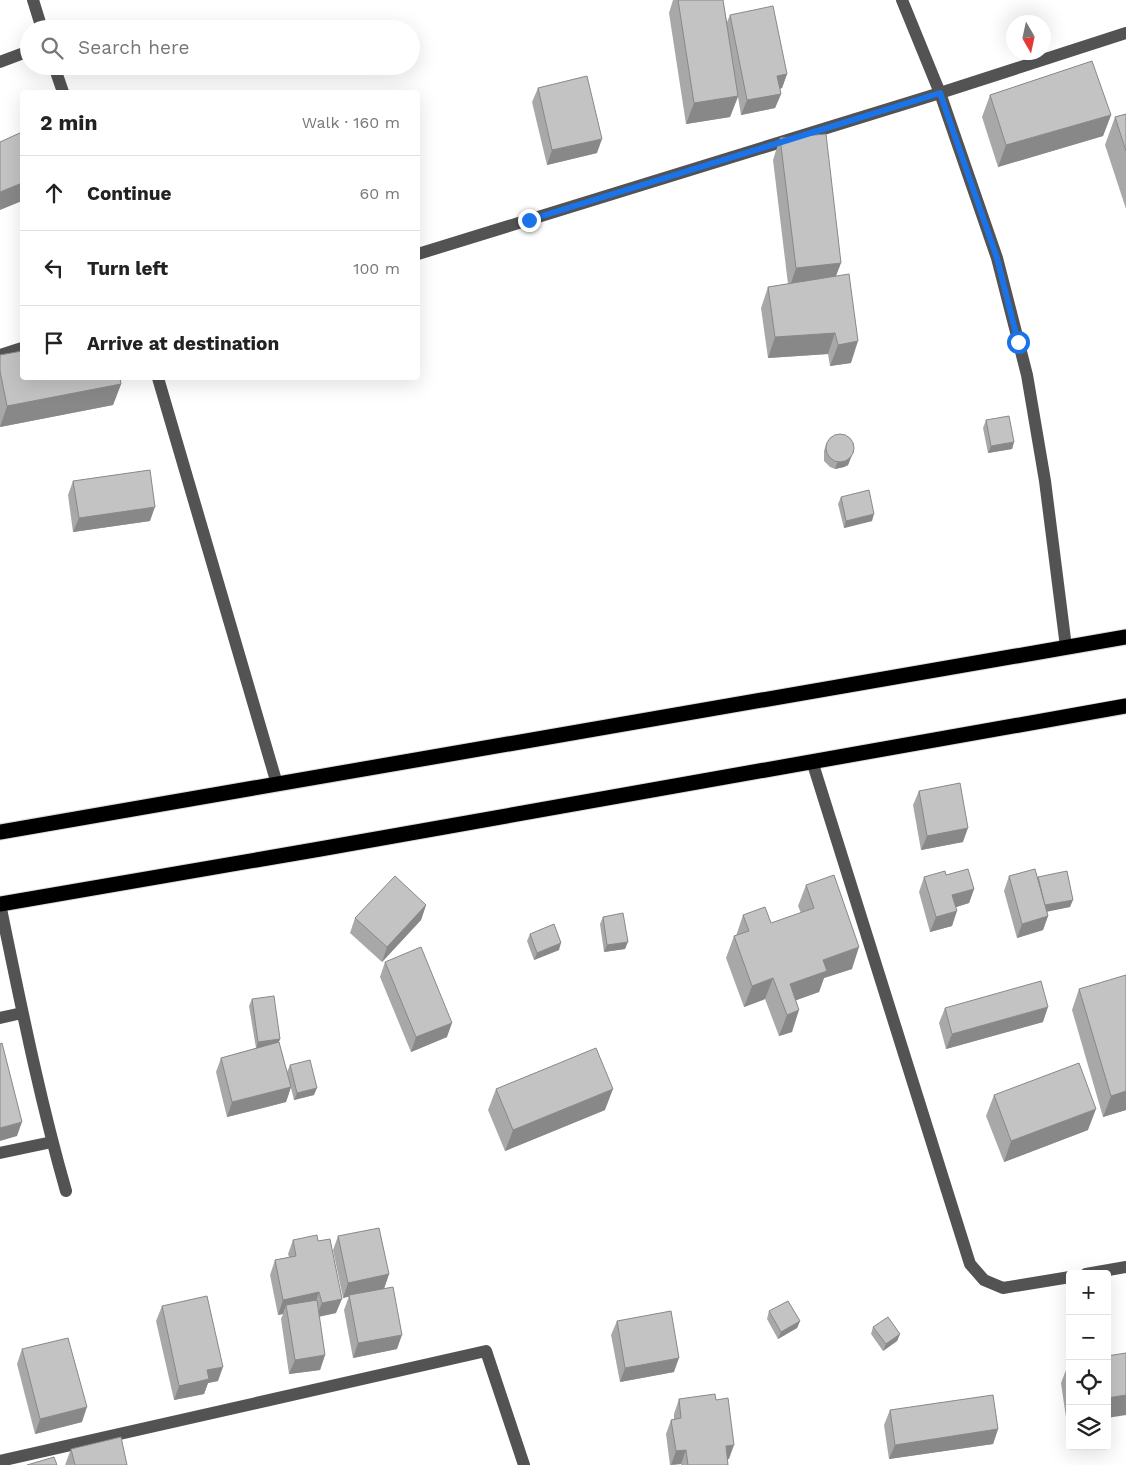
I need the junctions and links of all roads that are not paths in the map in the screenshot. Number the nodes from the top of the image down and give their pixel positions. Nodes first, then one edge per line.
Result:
1 (33, 0) edge
2 (902, 0) edge
3 (39, 20) edge
4 (1126, 33) edge
5 (20, 54) edge
6 (0, 62) edge
7 (57, 75) edge
8 (62, 90) edge
9 (940, 93) junction
10 (420, 253) edge
11 (20, 349) edge
12 (0, 355) edge
13 (159, 380) edge
14 (1126, 637) edge
15 (1066, 647) junction
16 (1126, 706) edge
17 (812, 761) junction
18 (277, 784) junction
19 (0, 832) edge
20 (0, 904) edge
21 (22, 1014) junction
22 (0, 1018) edge
23 (52, 1142) junction
24 (0, 1153) edge
25 (66, 1192) dead end
26 (1126, 1267) edge
27 (1109, 1270) edge
28 (1066, 1277) edge
29 (0, 1461) edge
30 (524, 1465) edge

1 - 3 street
2 - 9 street
4 - 9 street
5 - 6 street
7 - 8 street
9 - 10 street
9 - 15 street
11 - 12 street
13 - 18 street
14 - 15 highway
15 - 18 highway
16 - 17 highway
17 - 20 highway
17 - 28 street
18 - 19 highway
20 - 21 street
21 - 22 street
21 - 23 street
23 - 24 street
23 - 25 street
26 - 27 street
29 - 30 street

